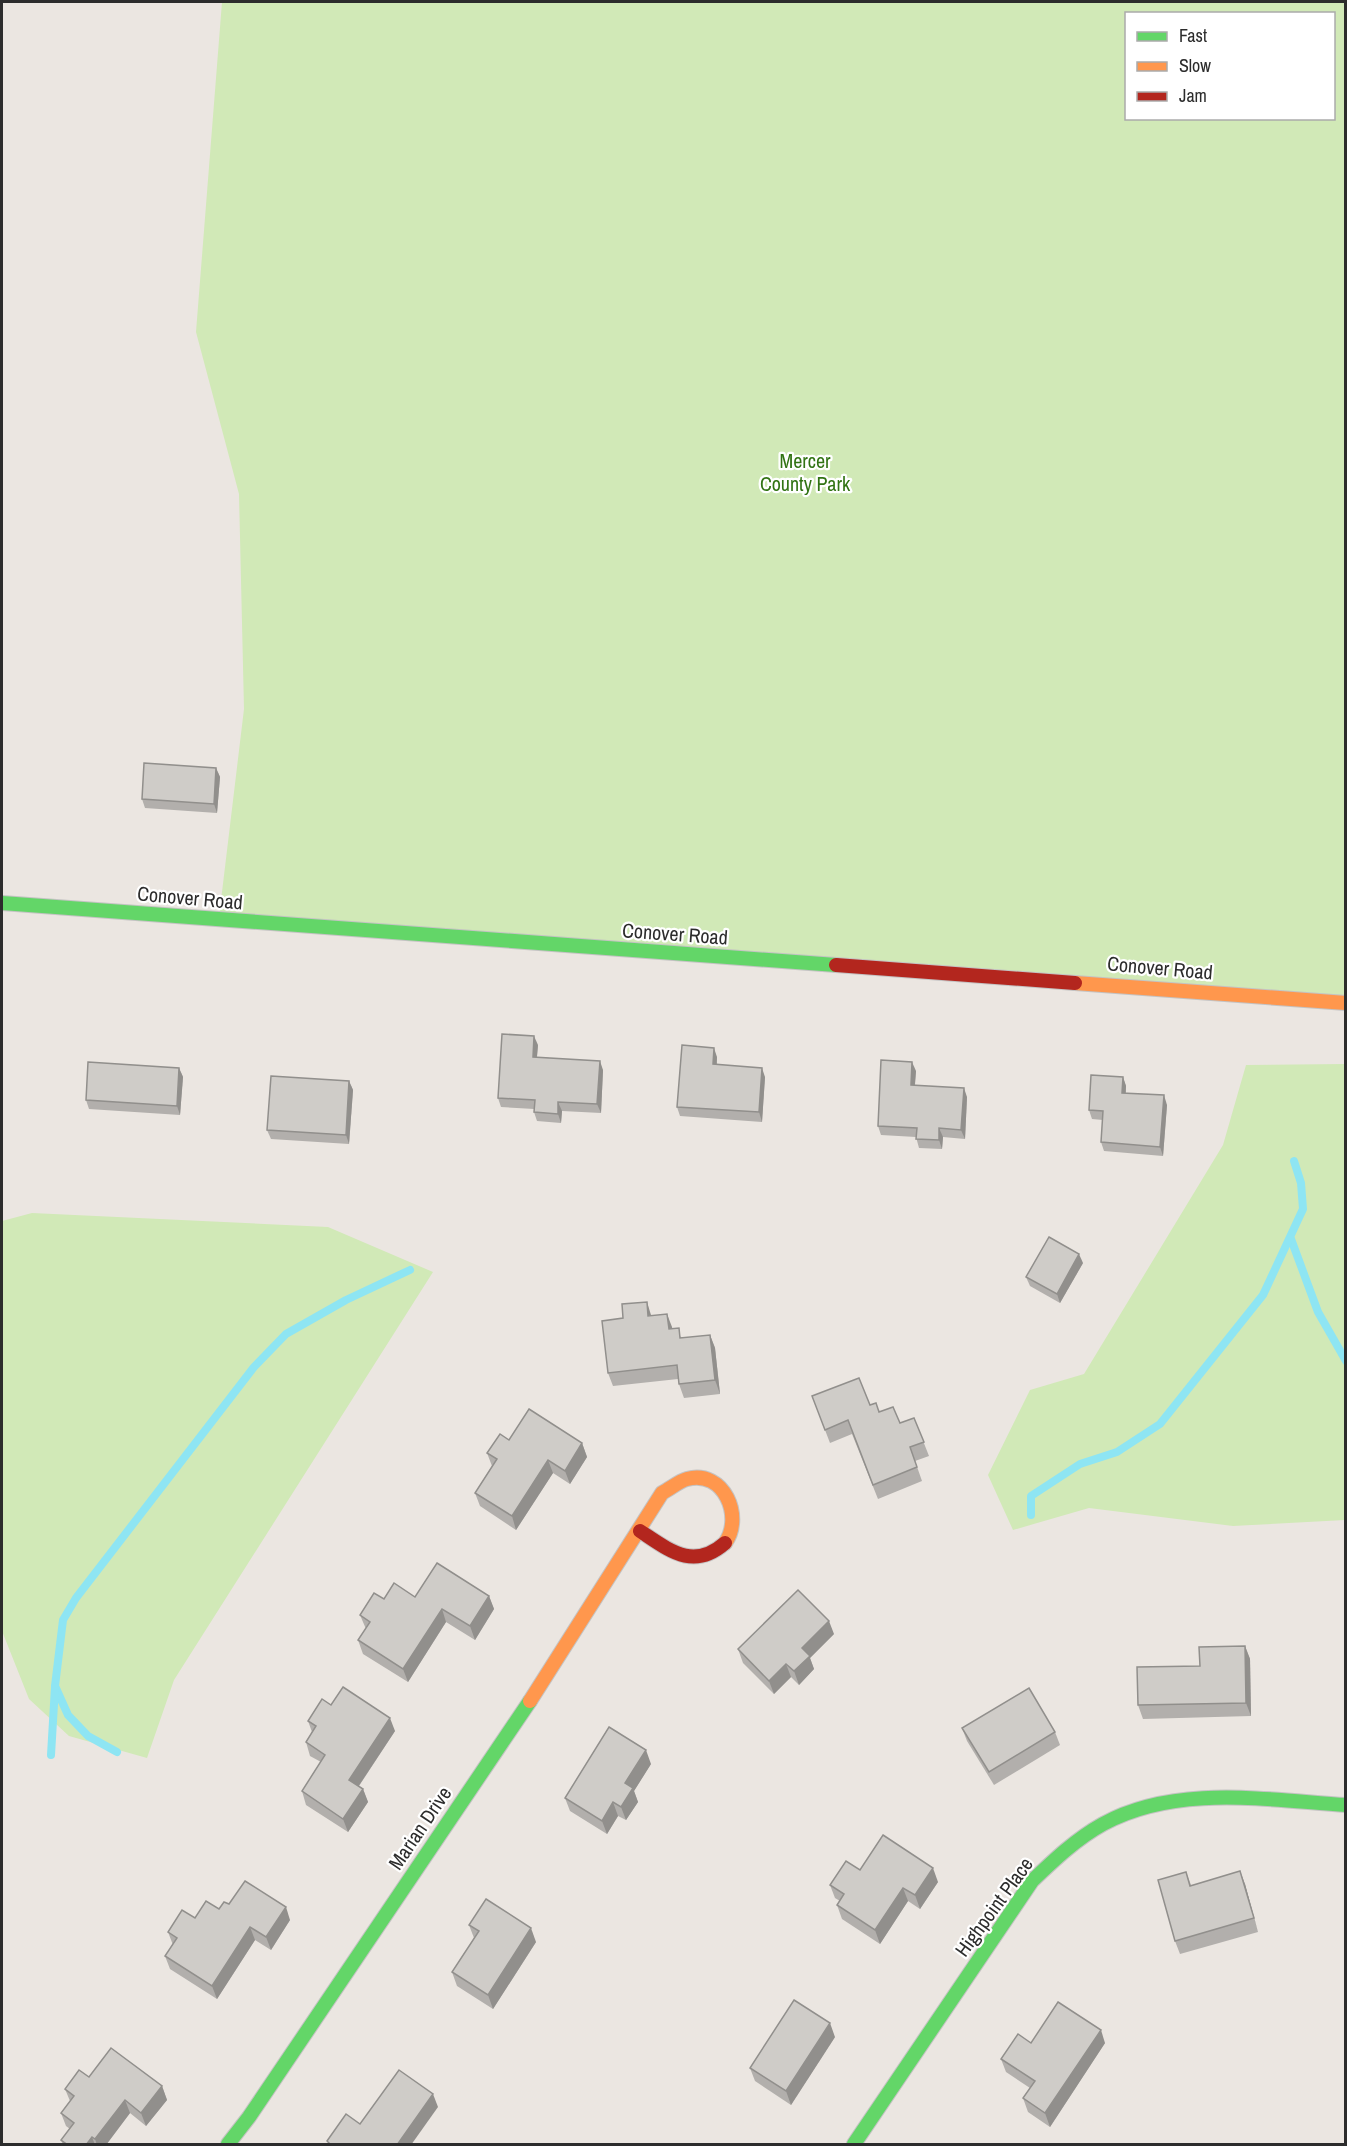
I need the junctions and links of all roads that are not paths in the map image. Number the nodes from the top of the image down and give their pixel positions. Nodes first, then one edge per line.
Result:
1 (2, 903) edge
2 (1346, 1003) edge
3 (640, 1531) junction
4 (1346, 1805) edge
5 (228, 2145) edge
6 (854, 2145) edge

1 - 2 street, Conover Road
3 - 3 street, Marian Drive
3 - 5 street, Marian Drive
4 - 6 street, Highpoint Place

